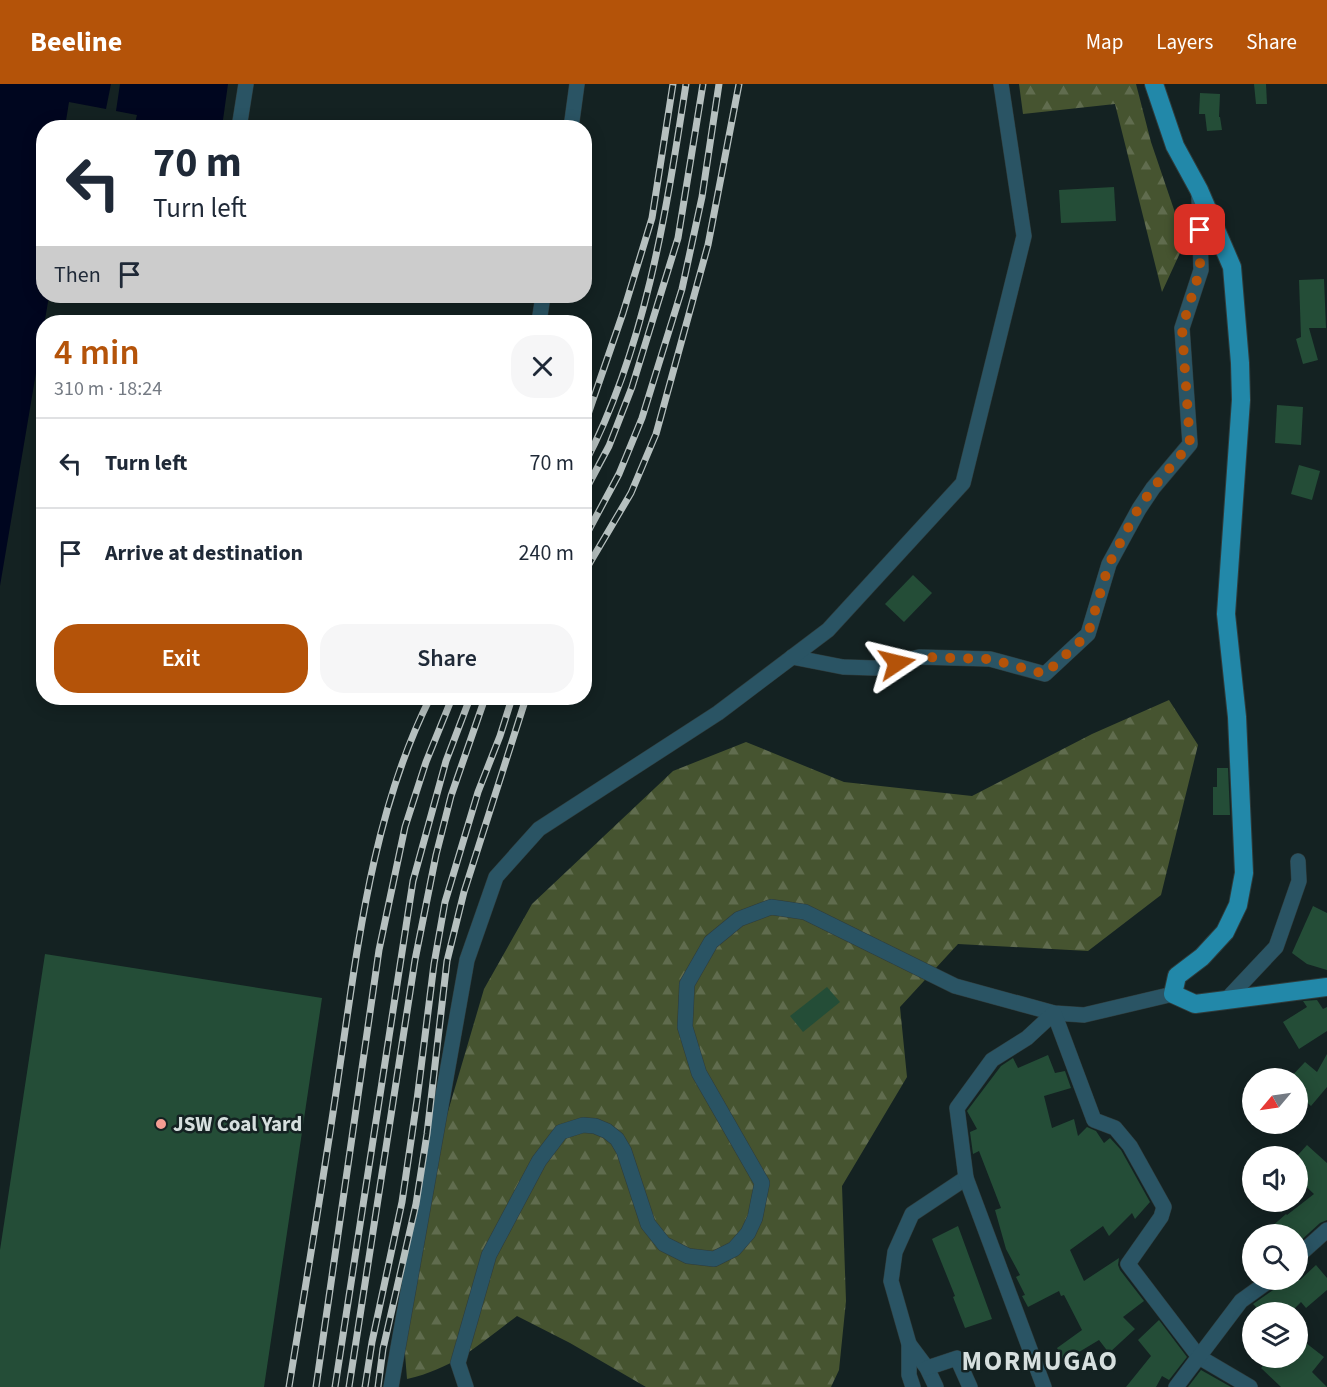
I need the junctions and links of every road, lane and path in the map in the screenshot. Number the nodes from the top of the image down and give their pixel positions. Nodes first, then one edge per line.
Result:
1 (246, 84) edge
2 (577, 84) edge
3 (1001, 84) edge
4 (1154, 84) edge
5 (240, 120) edge
6 (572, 120) edge
7 (1199, 190) junction
8 (792, 657) junction
9 (1298, 861) dead end
10 (1327, 987) edge
11 (1173, 994) junction
12 (1227, 999) junction
13 (1054, 1013) junction
14 (966, 1178) junction
15 (1327, 1230) edge
16 (1308, 1247) edge
17 (1256, 1290) edge
18 (909, 1344) junction
19 (1199, 1357) junction
20 (927, 1368) junction
21 (391, 1387) edge
22 (466, 1387) edge
23 (913, 1387) edge
24 (936, 1387) edge
25 (970, 1387) edge
26 (1044, 1387) edge
27 (1176, 1387) edge
28 (1250, 1387) edge

1 - 5 street
2 - 6 street
3 - 8 street
4 - 7 main road
7 - 8 street
7 - 11 main road
8 - 21 street
9 - 12 street
10 - 12 main road
11 - 12 main road
11 - 13 street
13 - 14 street
13 - 19 street
13 - 22 street
14 - 18 street
14 - 26 street
15 - 16 street
17 - 19 street
18 - 20 street
18 - 23 street
19 - 27 street
19 - 28 street
20 - 24 street
20 - 25 street

